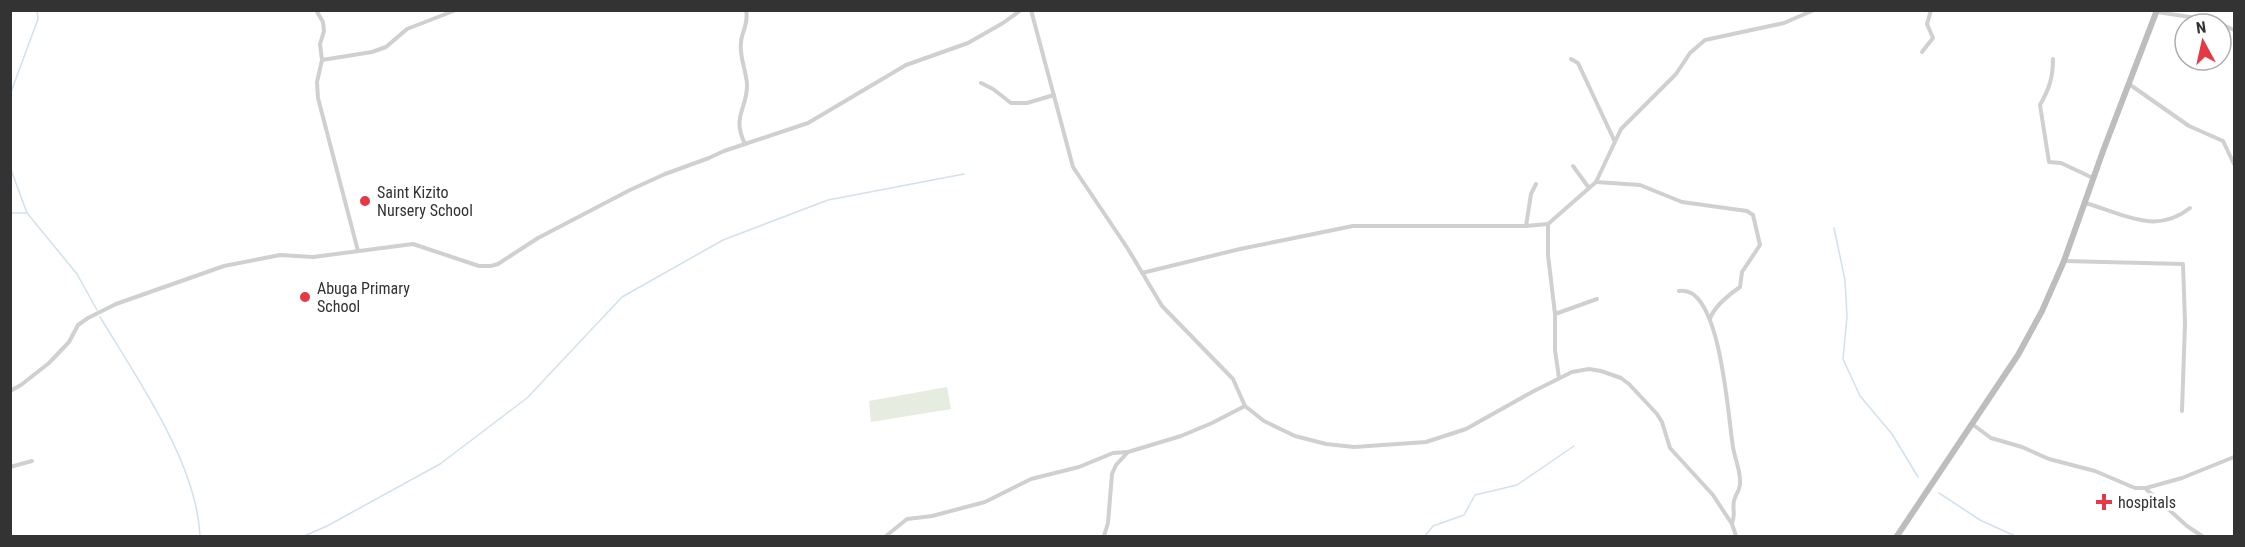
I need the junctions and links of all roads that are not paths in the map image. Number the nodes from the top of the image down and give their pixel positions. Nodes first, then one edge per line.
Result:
1 (316, 10) edge
2 (456, 10) edge
3 (746, 10) edge
4 (1021, 10) edge
5 (1031, 10) edge
6 (1814, 10) edge
7 (1931, 10) edge
8 (2157, 11) edge
9 (2173, 15) edge
10 (1922, 52) dead end
11 (1571, 59) dead end
12 (2053, 59) dead end
13 (322, 60) junction
14 (981, 83) dead end
15 (2129, 84) junction
16 (1054, 96) junction
17 (1615, 142) junction
18 (745, 144) junction
19 (2235, 164) edge
20 (1573, 166) dead end
21 (2093, 178) junction
22 (1596, 182) junction
23 (1536, 184) dead end
24 (1589, 188) junction
25 (2084, 202) junction
26 (2190, 208) dead end
27 (1548, 224) junction
28 (1526, 226) junction
29 (358, 251) junction
30 (2064, 261) junction
31 (1142, 273) junction
32 (1679, 291) dead end
33 (1597, 299) dead end
34 (1555, 314) junction
35 (1710, 319) junction
36 (1559, 378) junction
37 (10, 391) edge
38 (1245, 406) junction
39 (2182, 411) dead end
40 (1972, 424) junction
41 (1128, 452) junction
42 (2235, 457) edge
43 (32, 461) dead end
44 (10, 467) edge
45 (2146, 488) junction
46 (1732, 524) junction
47 (886, 537) edge
48 (1104, 537) edge
49 (1736, 537) edge
50 (1897, 537) edge
51 (2202, 537) edge

1 - 13 street
2 - 13 street
3 - 18 street
4 - 18 street
5 - 16 street
6 - 17 street
7 - 10 street
8 - 9 street
8 - 15 main road
11 - 17 street
12 - 21 street
13 - 29 street
14 - 16 street
15 - 19 street
15 - 21 main road
16 - 31 street
17 - 22 street
18 - 29 street
20 - 24 street
21 - 25 main road
22 - 24 street
22 - 35 street
23 - 28 street
24 - 27 street
25 - 26 street
25 - 30 main road
27 - 28 street
27 - 34 street
28 - 31 street
29 - 37 street
30 - 39 street
30 - 40 main road
31 - 38 street
32 - 35 street
33 - 34 street
34 - 36 street
35 - 46 street
36 - 38 street
36 - 46 street
38 - 41 street
40 - 45 street
40 - 50 main road
41 - 47 street
41 - 48 street
42 - 45 street
43 - 44 street
45 - 51 street
46 - 49 street

